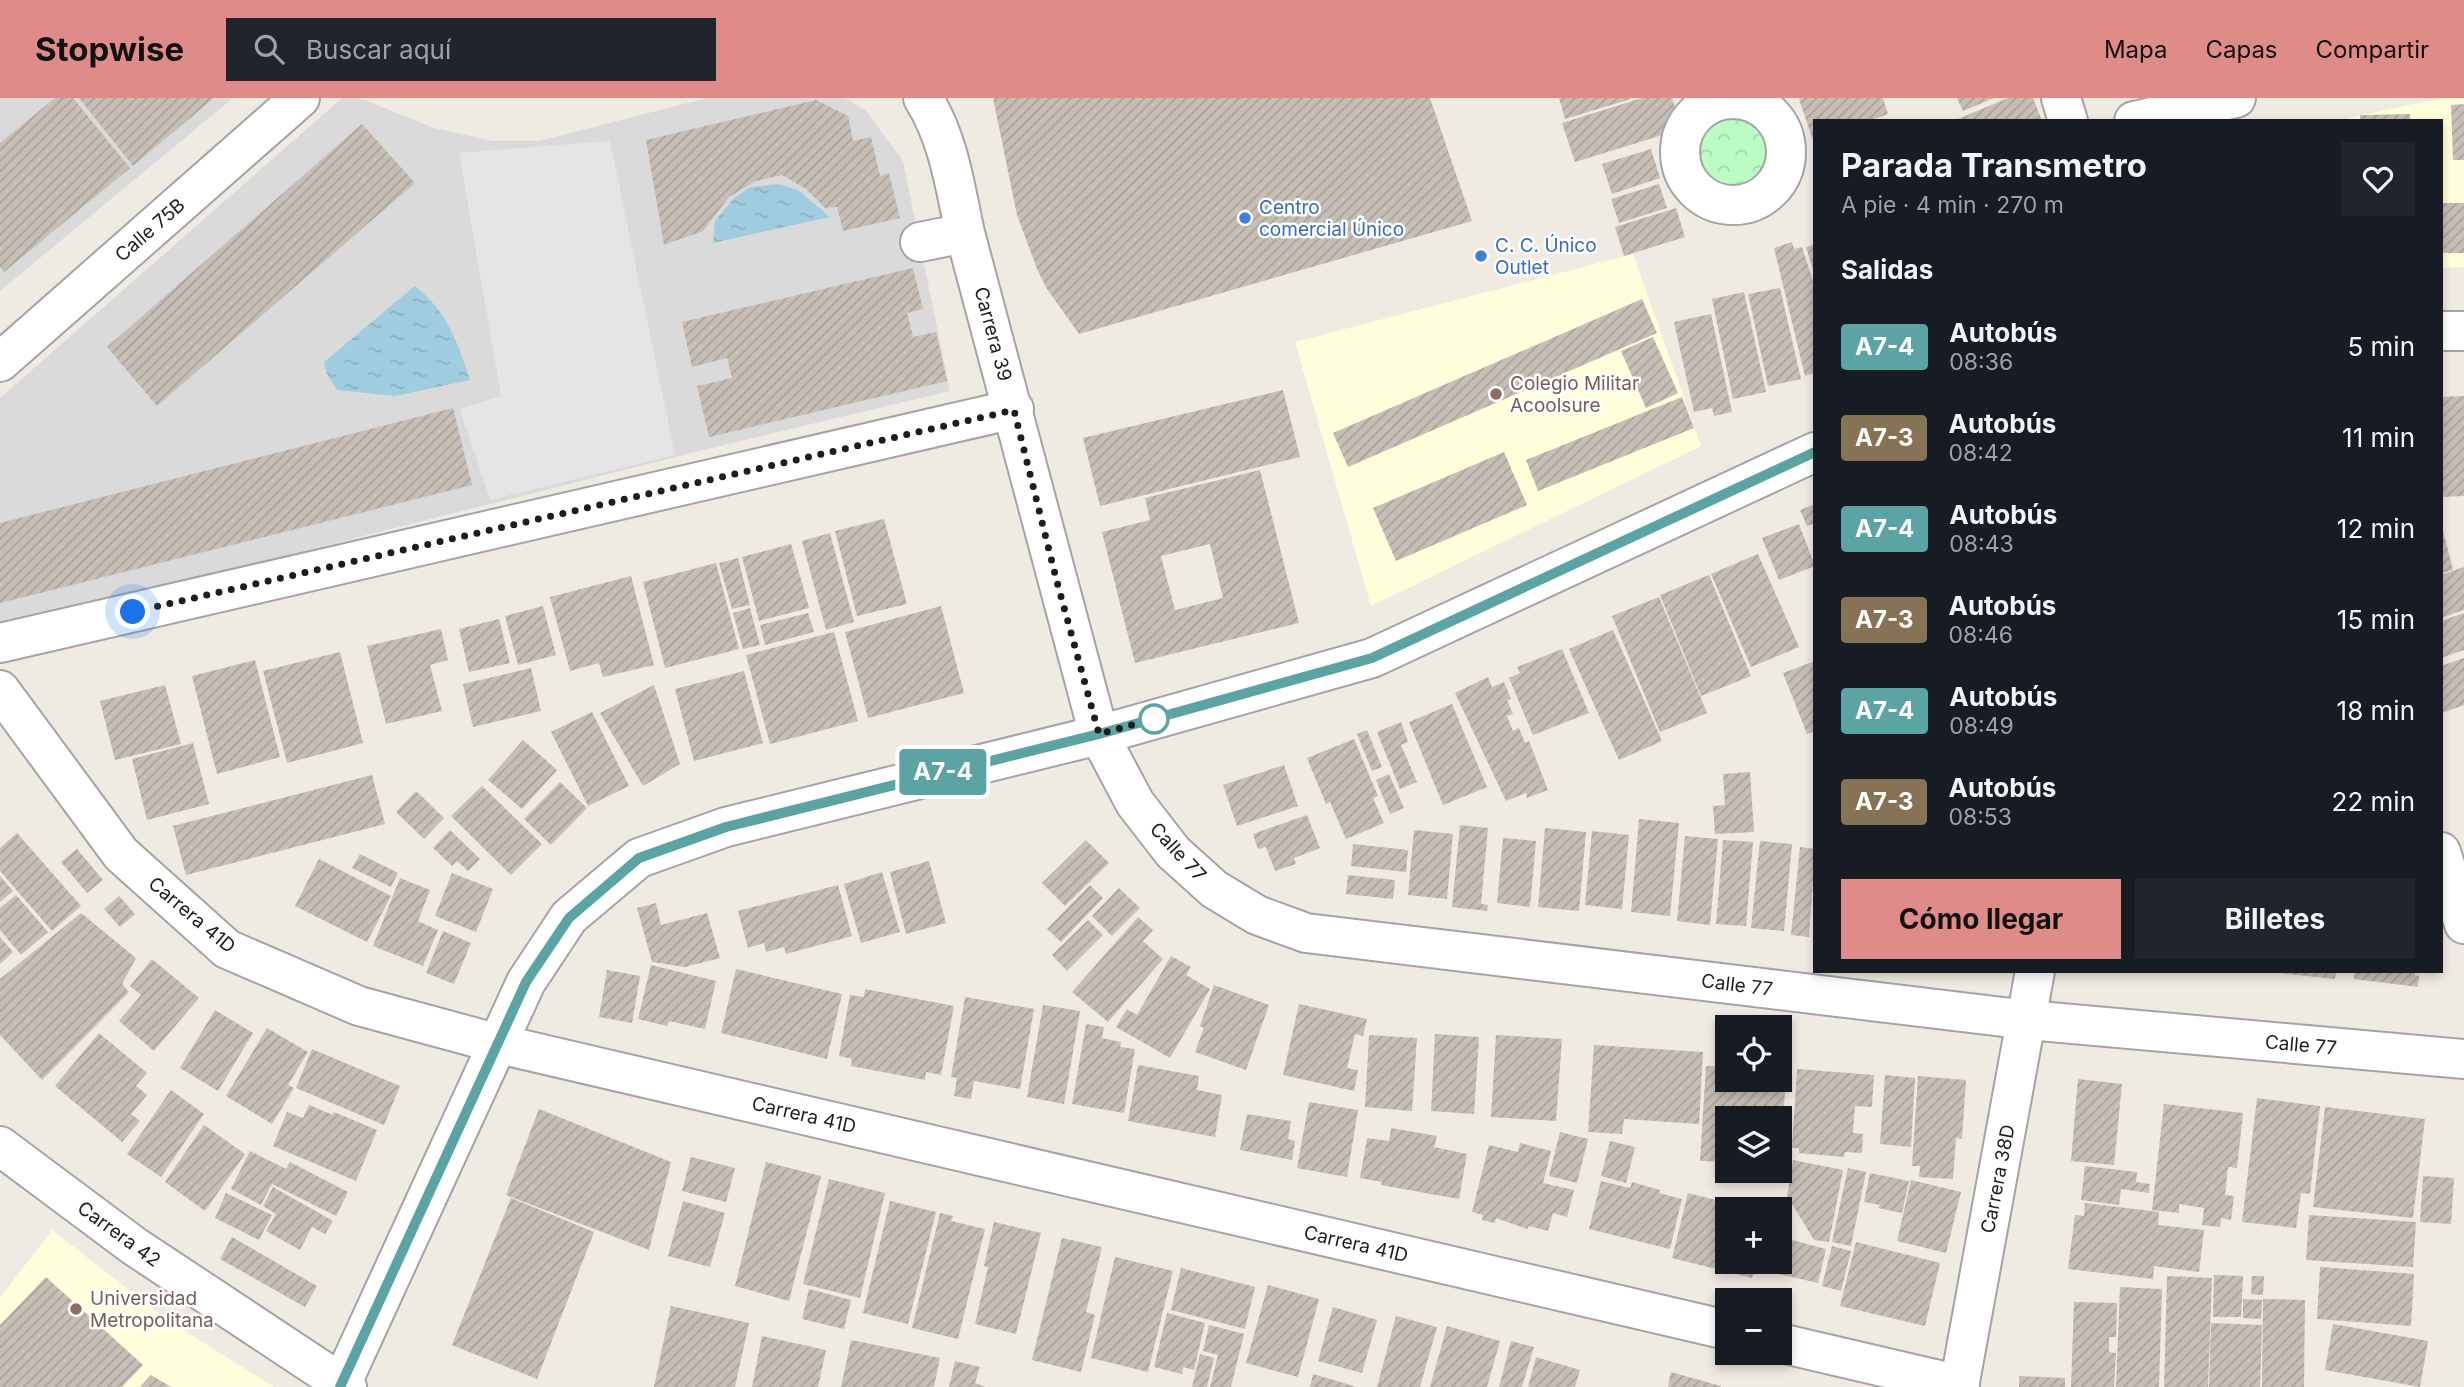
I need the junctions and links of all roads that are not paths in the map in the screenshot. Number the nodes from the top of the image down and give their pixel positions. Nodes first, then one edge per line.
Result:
1 (300, 98) edge
2 (923, 98) edge
3 (2061, 98) edge
4 (2236, 98) edge
5 (2067, 119) edge
6 (2143, 119) edge
7 (965, 233) junction
8 (920, 242) dead end
9 (2443, 331) edge
10 (2464, 331) edge
11 (0, 362) edge
12 (1014, 410) junction
13 (1813, 453) edge
14 (0, 643) edge
15 (0, 690) edge
16 (1099, 734) junction
17 (2443, 858) edge
18 (2464, 924) edge
19 (2035, 973) edge
20 (2028, 1020) junction
21 (499, 1044) junction
22 (2464, 1059) edge
23 (0, 1146) edge
24 (1715, 1327) edge
25 (1792, 1346) edge
26 (343, 1386) edge
27 (1959, 1386) edge

1 - 11 street, Calle 75B
2 - 7 street, Carrera 39
3 - 5 street
4 - 6 street
7 - 8 street
7 - 12 street, Carrera 39
9 - 10 street
12 - 14 street
12 - 16 street, Carrera 39
13 - 16 street
15 - 21 street, Carrera 41D
16 - 20 street, Calle 77
16 - 21 street
17 - 18 street
19 - 20 street, Carrera 38D
20 - 22 street, Calle 77
20 - 27 street, Carrera 38D
21 - 24 street, Carrera 41D
21 - 26 street
23 - 26 street, Carrera 42
25 - 27 street

